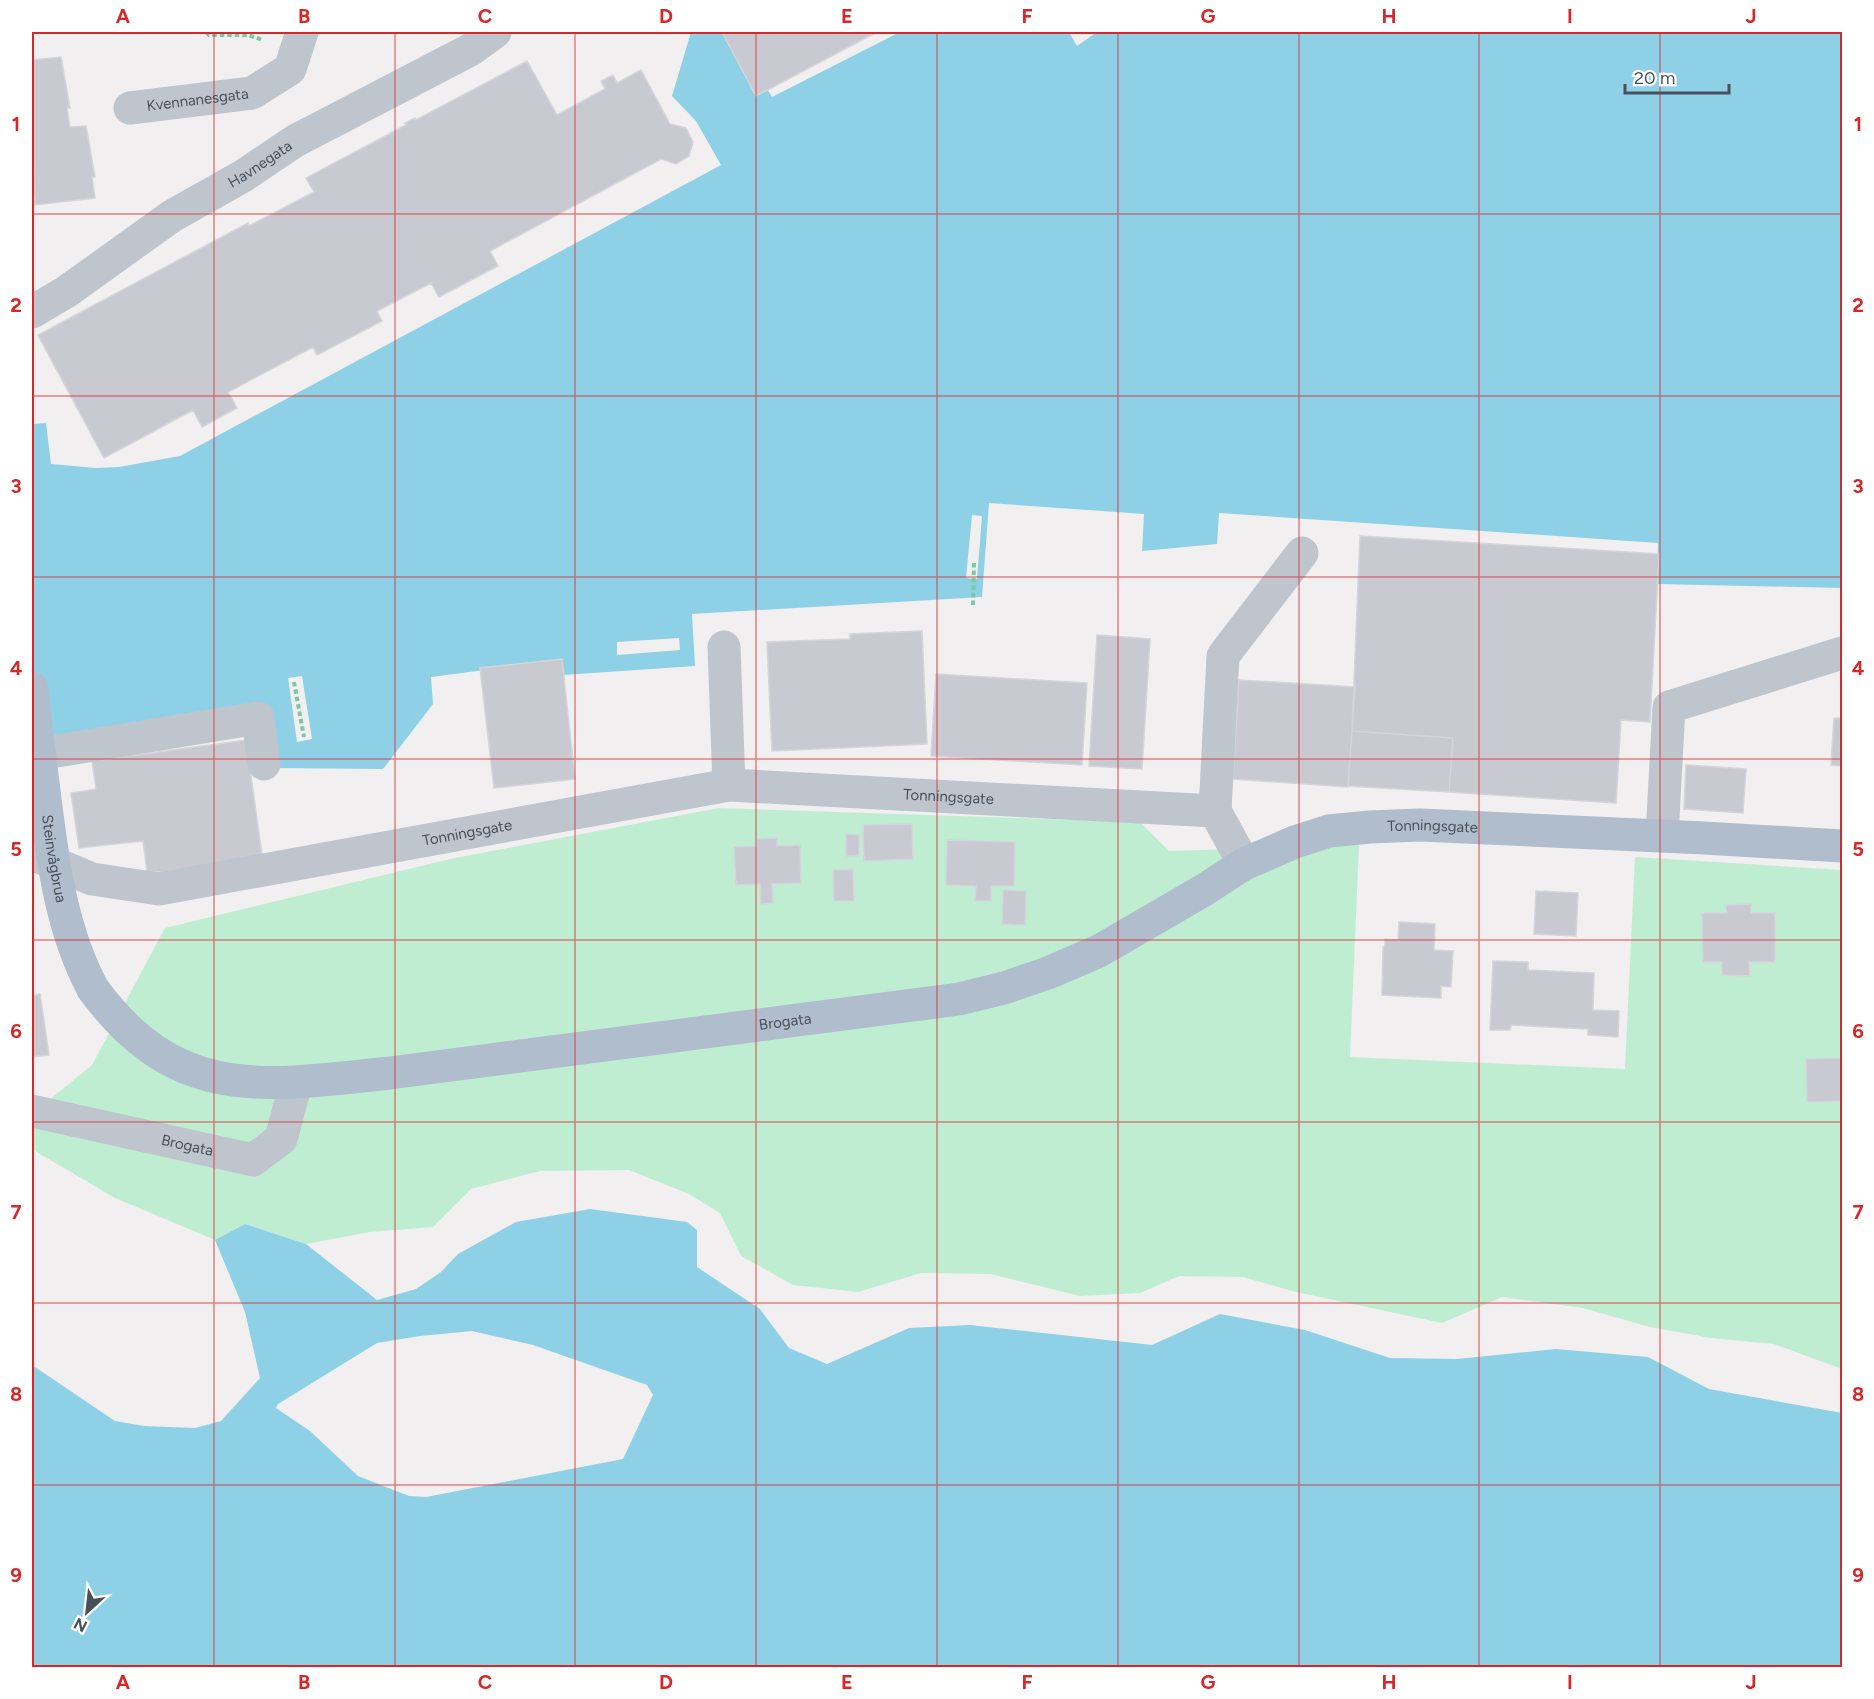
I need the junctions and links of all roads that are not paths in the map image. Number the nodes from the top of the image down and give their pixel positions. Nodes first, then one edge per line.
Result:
1 (302, 32) edge
2 (495, 32) edge
3 (130, 108) dead end
4 (32, 312) edge
5 (1302, 553) dead end
6 (724, 647) dead end
7 (1842, 653) edge
8 (32, 688) edge
9 (32, 755) edge
10 (264, 764) dead end
11 (729, 785) junction
12 (1215, 812) junction
13 (1662, 836) junction
14 (1842, 846) edge
15 (32, 854) edge
16 (1244, 864) junction
17 (93, 989) joint
18 (296, 1083) junction
19 (32, 1111) edge

1 - 3 street, Kvennanesgata
2 - 4 street, Havnegata
5 - 12 street
6 - 11 street
7 - 13 street
8 - 17 main road, Steinvågbrua, bridge
9 - 10 street
11 - 12 street, Tonningsgate
11 - 15 street, Tonningsgate
12 - 16 street
13 - 14 main road, Tonningsgate
13 - 16 main road, Tonningsgate
16 - 18 main road, Brogata
17 - 18 main road, Brogata
18 - 19 street, Brogata

